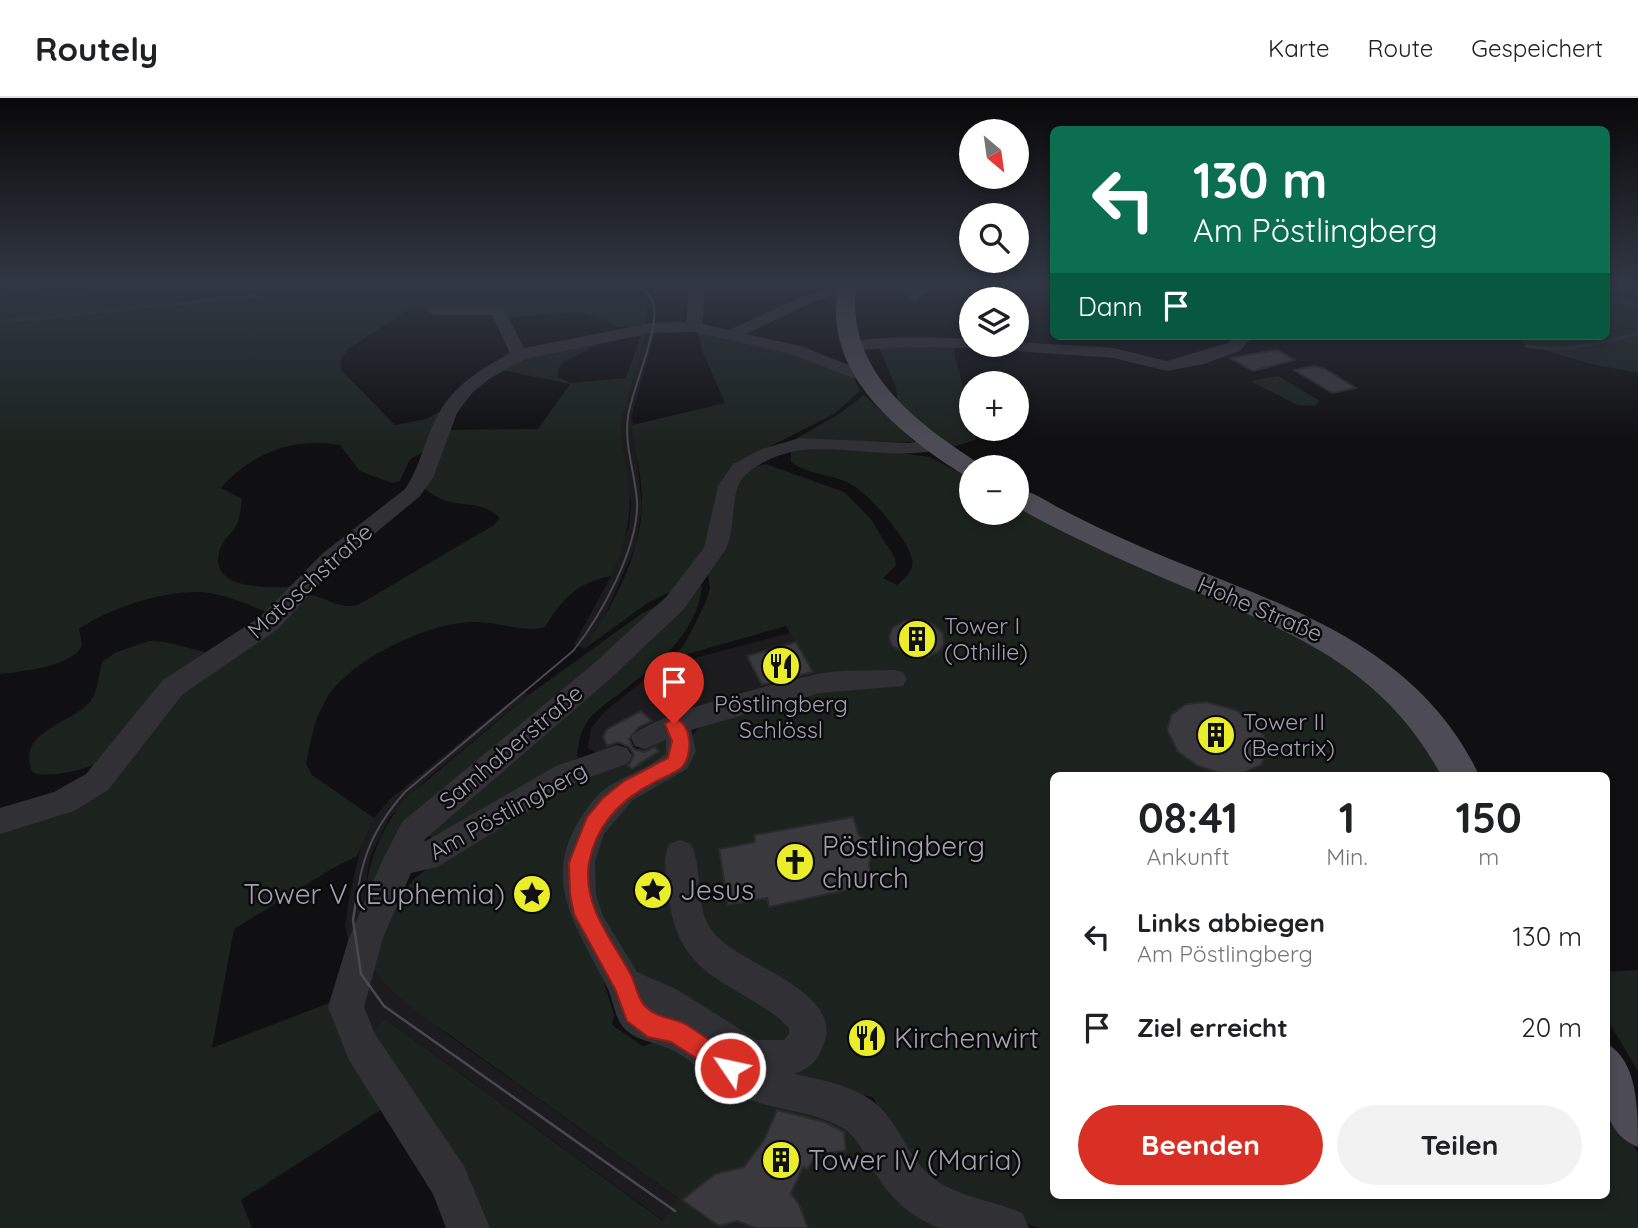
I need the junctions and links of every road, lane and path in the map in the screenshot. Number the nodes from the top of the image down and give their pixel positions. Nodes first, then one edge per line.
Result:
1 (510, 336) edge
2 (609, 336) edge
3 (739, 336) edge
4 (851, 336) edge
5 (1240, 340) edge
6 (959, 344) edge
7 (853, 346) junction
8 (1029, 347) edge
9 (519, 355) junction
10 (864, 374) junction
11 (934, 445) junction
12 (959, 462) edge
13 (1029, 502) edge
14 (894, 679) dead end
15 (660, 731) joint
16 (617, 756) dead end
17 (1458, 772) edge
18 (0, 821) edge
19 (680, 854) dead end
20 (398, 861) junction
21 (624, 984) junction
22 (468, 1228) edge
23 (1007, 1228) edge

1 - 9 street
2 - 9 street, Matoschstraße
3 - 10 street, Matoschstraße
4 - 7 main road
5 - 8 street
6 - 7 street
7 - 10 main road
9 - 18 street, Matoschstraße
10 - 11 main road
11 - 12 main road
11 - 20 street, Samhaberstraße
13 - 17 main road, Hohe Straße
14 - 15 street, Am Pöstlingberg
15 - 21 street, Am Pöstlingberg
16 - 20 street, Am Pöstlingberg
19 - 21 street
20 - 22 street, Samhaberstraße
21 - 23 street, Am Pöstlingberg

